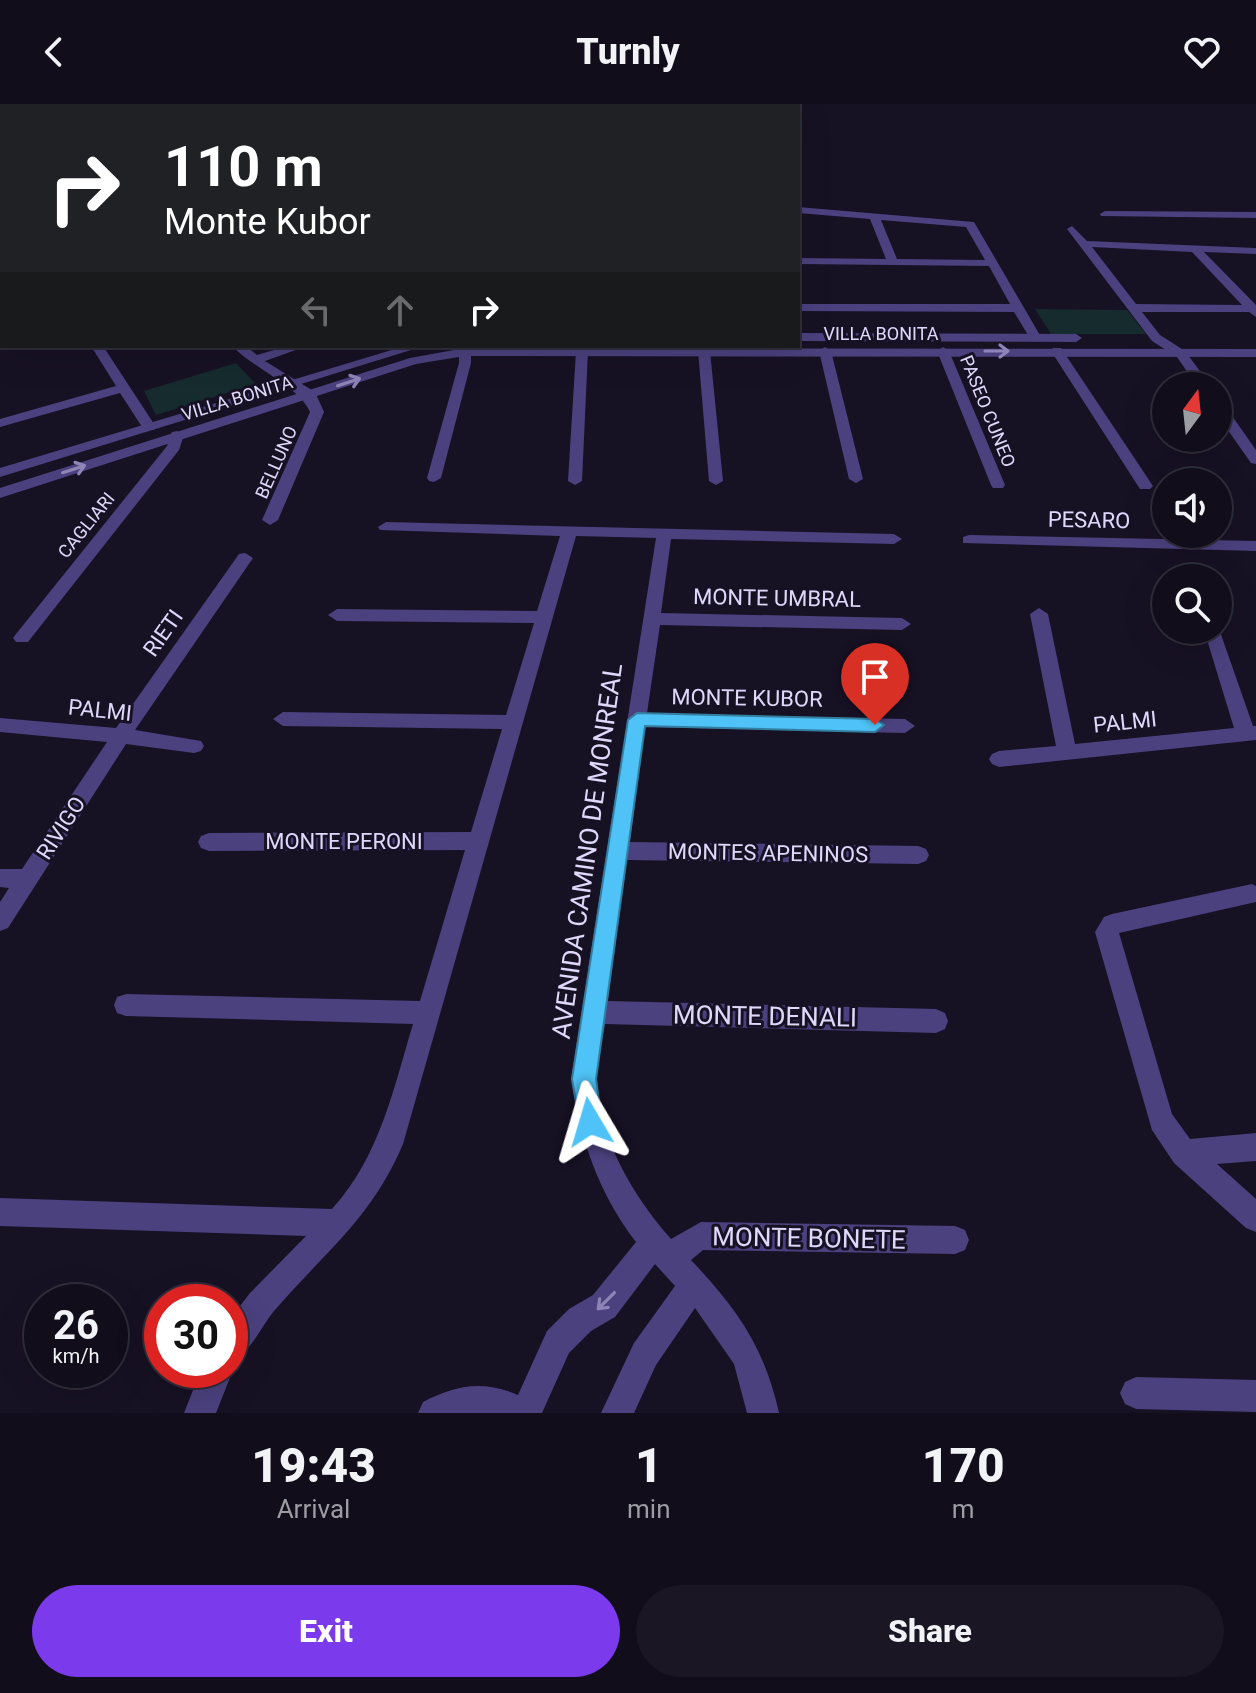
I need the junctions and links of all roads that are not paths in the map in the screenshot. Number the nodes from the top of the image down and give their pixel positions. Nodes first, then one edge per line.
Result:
1 (800, 210) edge
2 (1105, 214) dead end
3 (874, 215) junction
4 (1242, 215) junction
5 (1256, 215) edge
6 (1252, 227) dead end
7 (1072, 229) dead end
8 (1085, 244) junction
9 (1195, 249) junction
10 (1256, 251) edge
11 (800, 261) edge
12 (893, 263) junction
13 (992, 263) junction
14 (800, 305) edge
15 (1017, 308) junction
16 (1134, 308) junction
17 (1255, 310) edge
18 (801, 331) edge
19 (1035, 337) junction
20 (1096, 338) dead end
21 (1141, 338) dead end
22 (1156, 338) junction
23 (1213, 339) dead end
24 (1256, 339) edge
25 (1182, 345) junction
26 (98, 348) edge
27 (240, 348) edge
28 (294, 348) edge
29 (411, 348) edge
30 (582, 351) junction
31 (704, 351) junction
32 (825, 351) junction
33 (943, 351) junction
34 (1057, 351) junction
35 (465, 352) junction
36 (1256, 353) edge
37 (254, 360) junction
38 (1196, 372) edge
39 (292, 383) junction
40 (126, 387) junction
41 (310, 395) junction
42 (0, 423) edge
43 (1232, 426) edge
44 (149, 427) junction
45 (177, 435) junction
46 (1256, 460) edge
47 (0, 473) edge
48 (434, 478) dead end
49 (856, 479) dead end
50 (575, 481) dead end
51 (716, 481) dead end
52 (998, 485) dead end
53 (1145, 486) dead end
54 (0, 493) edge
55 (270, 520) dead end
56 (386, 527) dead end
57 (569, 532) junction
58 (664, 535) junction
59 (894, 539) dead end
60 (969, 540) dead end
61 (1256, 546) edge
62 (245, 558) dead end
63 (1039, 614) dead end
64 (337, 615) dead end
65 (544, 617) junction
66 (652, 619) junction
67 (902, 624) dead end
68 (22, 638) dead end
69 (1218, 644) edge
70 (283, 719) dead end
71 (637, 720) junction
72 (513, 722) junction
73 (0, 725) edge
74 (905, 726) dead end
75 (1250, 734) edge
76 (122, 736) junction
77 (194, 746) dead end
78 (1067, 752) junction
79 (999, 759) dead end
80 (478, 841) junction
81 (209, 842) dead end
82 (618, 851) junction
83 (918, 855) dead end
84 (0, 878) edge
85 (27, 879) junction
86 (1252, 894) dead end
87 (0, 921) edge
88 (126, 1005) dead end
89 (593, 1012) junction
90 (428, 1013) junction
91 (936, 1021) dead end
92 (1256, 1147) edge
93 (1184, 1153) junction
94 (1251, 1209) edge
95 (0, 1212) edge
96 (336, 1223) junction
97 (955, 1240) dead end
98 (663, 1250) junction
99 (694, 1284) junction
100 (248, 1319) edge
101 (210, 1388) edge
102 (1136, 1393) dead end
103 (1256, 1396) edge
104 (200, 1413) edge
105 (434, 1413) edge
106 (523, 1413) edge
107 (617, 1413) edge
108 (763, 1413) edge

1 - 3 street
2 - 4 street
3 - 12 street
3 - 13 street
4 - 5 street
4 - 6 street
7 - 8 street
8 - 9 street
8 - 16 street
9 - 10 street
9 - 17 street
11 - 12 street
12 - 13 street
13 - 15 street
14 - 15 street
15 - 19 street
16 - 17 street
16 - 22 street
18 - 19 street, VILLA BONITA
19 - 20 street, VILLA BONITA
21 - 22 street
22 - 25 street
23 - 24 street
25 - 34 street, VILLA BONITA
25 - 36 street, VILLA BONITA
25 - 38 street
26 - 40 street
27 - 37 street
28 - 37 street
29 - 39 street, VILLA BONITA
30 - 31 street, VILLA BONITA
30 - 35 street, VILLA BONITA
30 - 50 street
31 - 32 street, VILLA BONITA
31 - 51 street
32 - 33 street, VILLA BONITA
32 - 49 street
33 -> 34 street, VILLA BONITA
33 - 52 street, PASEO CUNEO
34 - 53 street
41 -> 35 street, VILLA BONITA
35 - 48 street
37 - 39 street
39 - 41 street
39 - 44 street, VILLA BONITA
40 - 42 street
40 - 44 street
41 - 45 street, VILLA BONITA
41 - 55 street, BELLUNO
43 - 46 street
44 - 47 street, VILLA BONITA
54 -> 45 street, VILLA BONITA
45 - 68 street, CAGLIARI
56 - 57 street
57 - 58 street
57 - 65 street
58 - 59 street
58 - 66 street, AVENIDA CAMINO DE MONREAL
60 - 61 street, PESARO
62 - 76 street, RIETI
63 - 78 street
64 - 65 street
65 - 72 street
66 - 67 street, MONTE UMBRAL
66 - 71 street, AVENIDA CAMINO DE MONREAL
69 - 75 street
70 - 72 street
71 - 74 street, MONTE KUBOR
71 - 82 street, AVENIDA CAMINO DE MONREAL
72 - 80 street
73 - 76 street, PALMI
75 - 78 street, PALMI
76 - 77 street, PALMI
76 - 85 street, RIVIGO
78 - 79 street, PALMI
80 - 81 street, MONTE PERONI
80 - 90 street
82 - 83 street, MONTES APENINOS
82 - 89 street, AVENIDA CAMINO DE MONREAL
84 - 85 street
85 - 87 street, RIVIGO
86 - 93 street
88 - 90 street
89 - 91 street, MONTE DENALI
89 - 98 street, AVENIDA CAMINO DE MONREAL
90 - 96 street
92 - 93 street
93 - 94 street
95 - 96 street
96 - 100 street
97 - 98 street, MONTE BONETE
98 - 99 street, AVENIDA CAMINO DE MONREAL
98 -> 106 street, MONTE BONETE
99 - 107 street
99 - 108 street, AVENIDA CAMINO DE MONREAL
101 - 104 street
102 - 103 street
105 - 106 street

